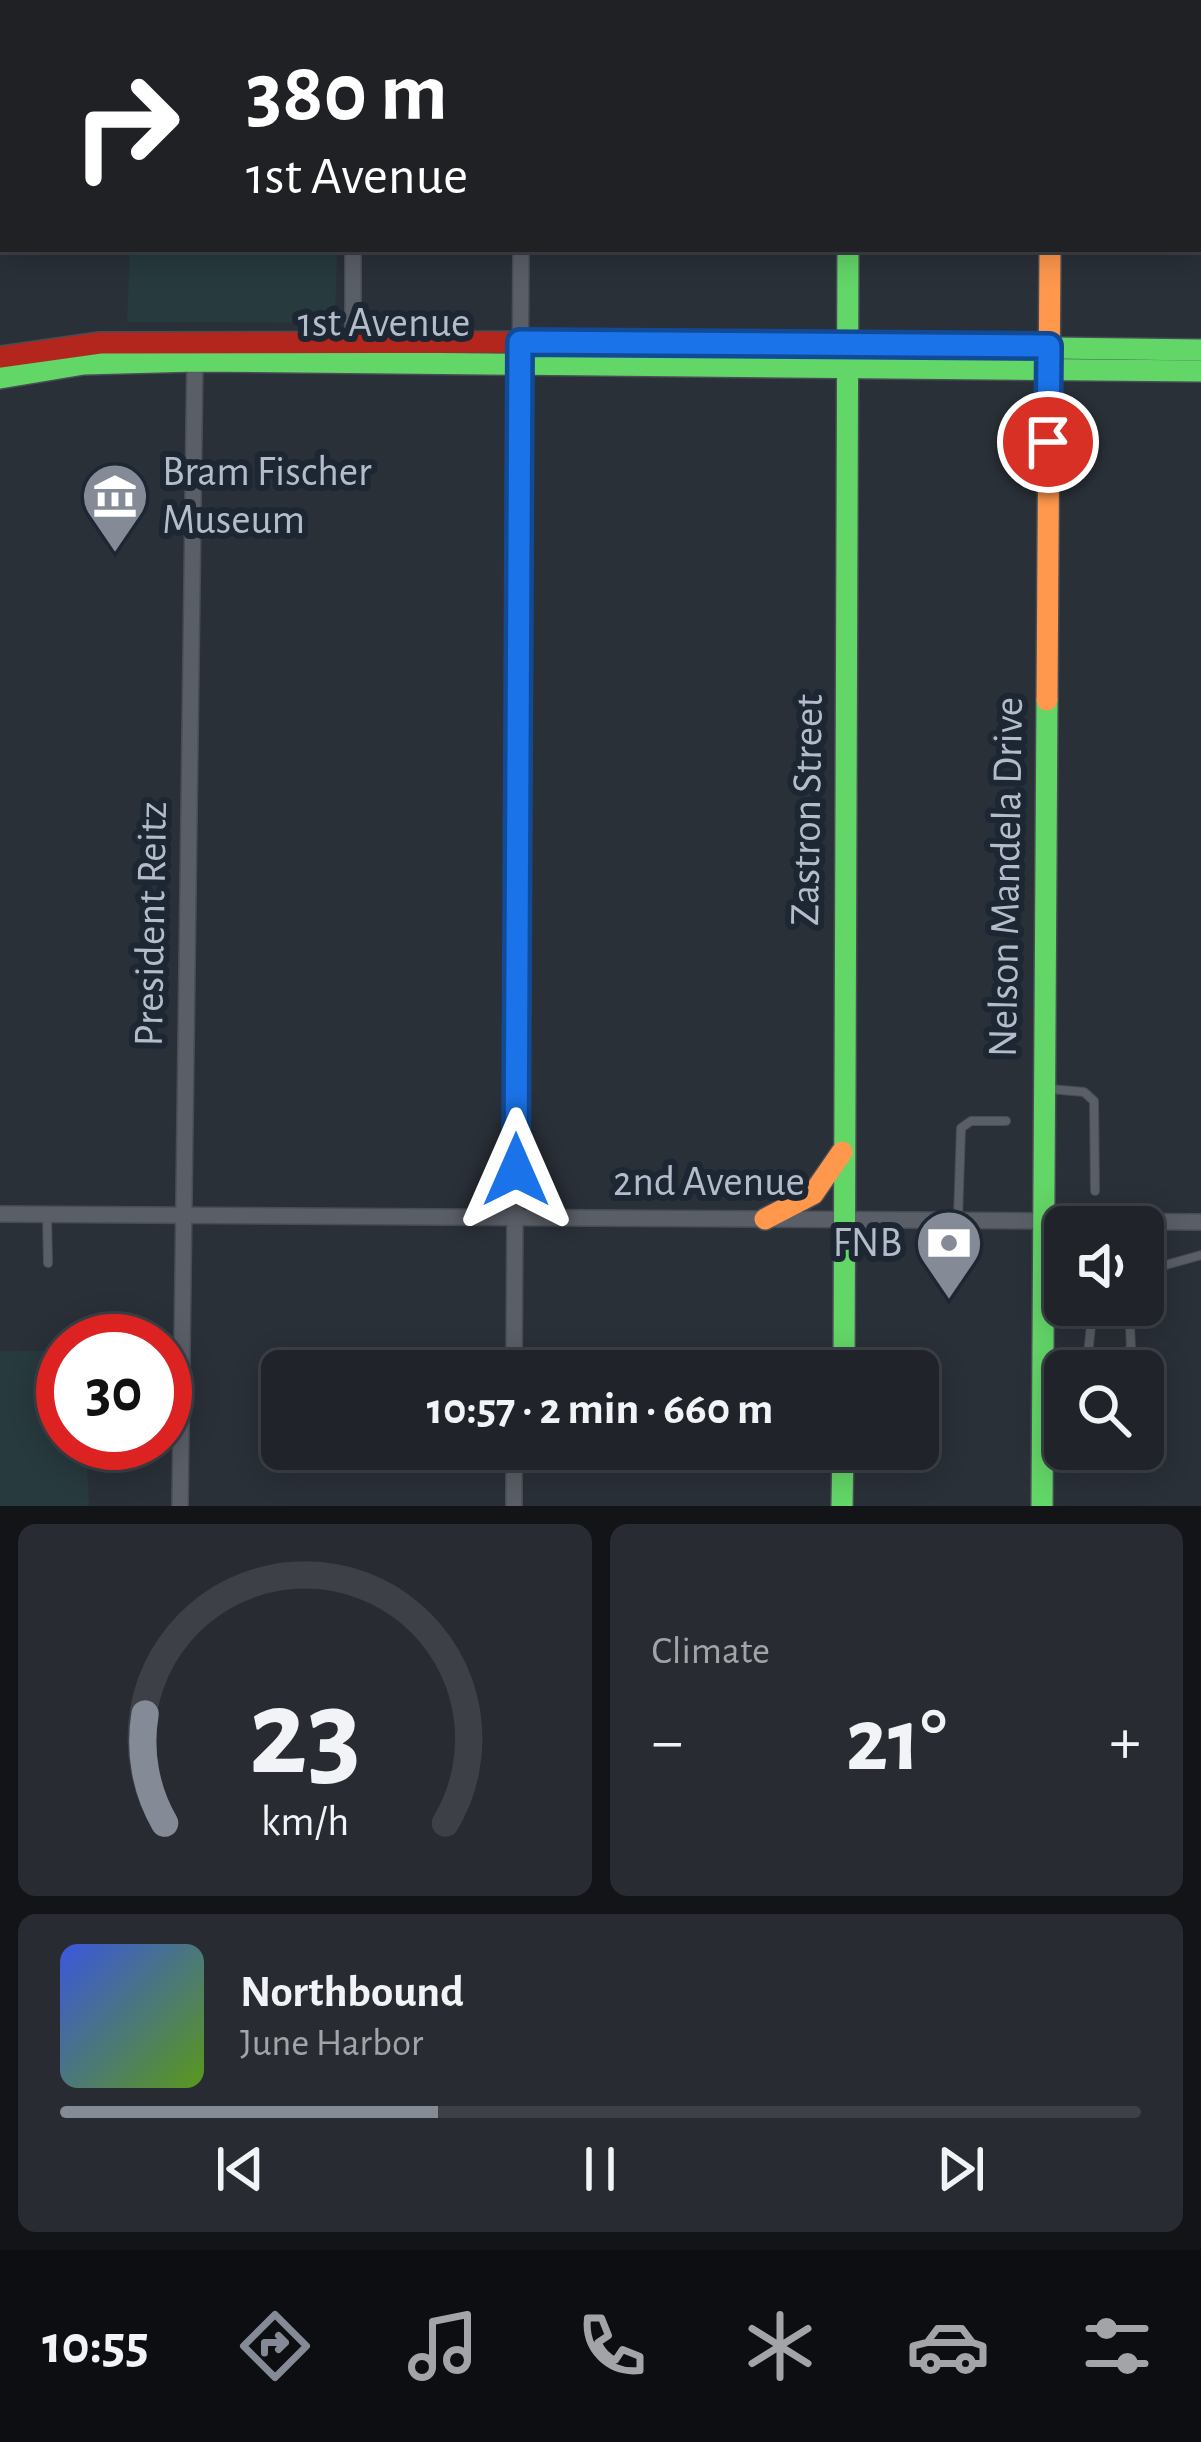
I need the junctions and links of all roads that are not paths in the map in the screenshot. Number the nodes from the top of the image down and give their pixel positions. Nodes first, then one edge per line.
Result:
1 (353, 252) edge
2 (521, 252) edge
3 (848, 252) edge
4 (1050, 252) edge
5 (849, 342) junction
6 (1201, 350) edge
7 (195, 352) junction
8 (520, 352) junction
9 (353, 354) junction
10 (1049, 356) junction
11 (6, 362) edge
12 (848, 366) junction
13 (1201, 371) edge
14 (1043, 1088) junction
15 (1006, 1121) dead end
16 (842, 1152) junction
17 (1095, 1191) dead end
18 (0, 1214) edge
19 (47, 1215) junction
20 (184, 1216) junction
21 (515, 1217) junction
22 (765, 1219) junction
23 (843, 1219) junction
24 (958, 1220) junction
25 (1043, 1220) junction
26 (1164, 1221) edge
27 (1201, 1222) edge
28 (1201, 1255) edge
29 (48, 1263) dead end
30 (1164, 1265) edge
31 (177, 1314) edge
32 (1091, 1326) edge
33 (514, 1350) edge
34 (844, 1350) edge
35 (1043, 1363) junction
36 (179, 1470) edge
37 (514, 1470) edge
38 (843, 1470) edge
39 (180, 1506) edge
40 (514, 1506) edge
41 (842, 1506) edge
42 (1042, 1506) edge

1 - 9 street
2 - 8 street
3 - 5 main road, Zastron Street
4 - 10 main road, Nelson Mandela Drive
5 - 8 main road, 1st Avenue
5 - 10 main road, 1st Avenue
5 - 12 main road, Zastron Street
6 - 10 main road, 1st Avenue
7 - 9 main road, 1st Avenue
7 - 11 main road, 1st Avenue
7 - 20 street, President Reitz
8 - 9 main road, 1st Avenue
8 - 12 main road, 1st Avenue
8 - 21 street
10 - 12 main road, 1st Avenue
10 - 13 main road, 1st Avenue
10 - 14 main road, Nelson Mandela Drive
12 - 16 main road, Zastron Street
14 - 17 lane
14 - 25 main road, Nelson Mandela Drive
15 - 24 lane
16 - 22 main road
16 - 23 main road, Zastron Street
18 - 19 street, 2nd Avenue
19 - 20 street, 2nd Avenue
19 - 29 lane
20 - 21 street, 2nd Avenue
20 - 31 street, President Reitz
21 - 22 street, 2nd Avenue
21 - 33 street
22 - 23 street, 2nd Avenue
23 - 24 street, 2nd Avenue
23 - 34 main road, Zastron Street
24 - 25 street, 2nd Avenue
25 - 35 main road, Nelson Mandela Drive
26 - 27 street, 2nd Avenue
28 - 30 lane
32 - 35 lane
35 - 42 main road, Nelson Mandela Drive
36 - 39 street, President Reitz
37 - 40 street
38 - 41 main road

